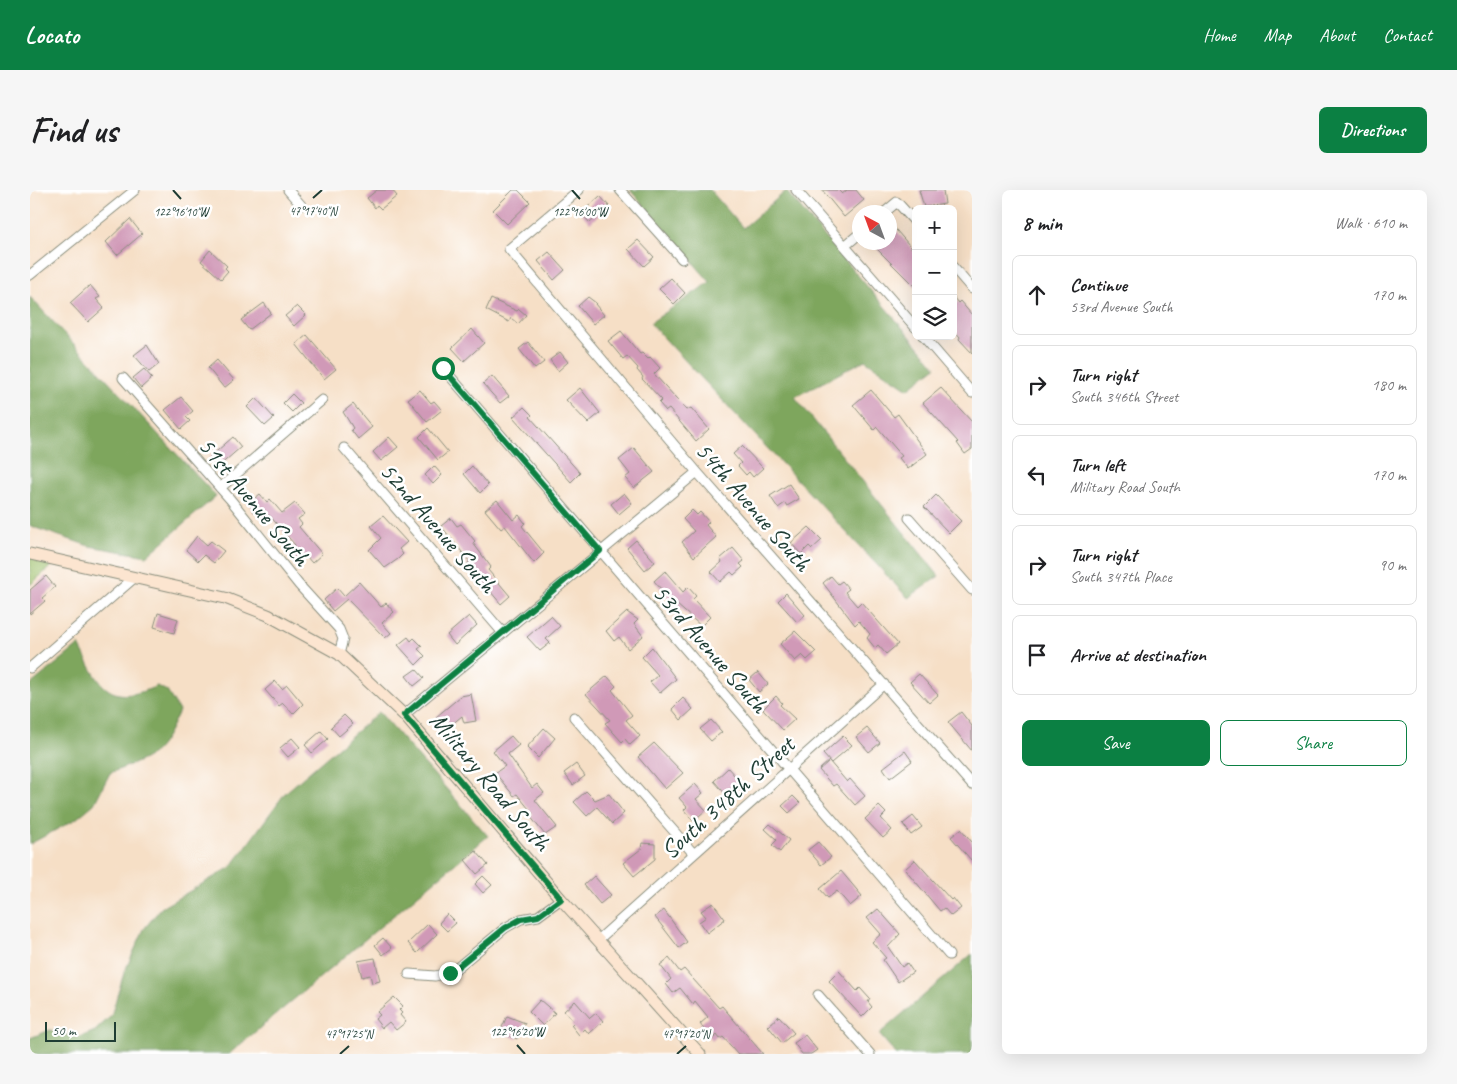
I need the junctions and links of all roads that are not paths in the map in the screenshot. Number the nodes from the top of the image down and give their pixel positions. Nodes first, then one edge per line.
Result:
1 (135, 190) edge
2 (288, 190) edge
3 (579, 190) edge
4 (620, 190) edge
5 (796, 190) edge
6 (301, 205) dead end
7 (893, 205) edge
8 (912, 219) edge
9 (852, 240) edge
10 (845, 246) junction
11 (682, 259) dead end
12 (957, 271) edge
13 (30, 275) edge
14 (972, 288) edge
15 (912, 323) edge
16 (926, 340) edge
17 (443, 368) dead end
18 (123, 378) dead end
19 (972, 393) edge
20 (322, 400) dead end
21 (344, 448) dead end
22 (697, 472) junction
23 (220, 488) junction
24 (908, 518) dead end
25 (600, 551) junction
26 (30, 554) edge
27 (134, 578) junction
28 (972, 590) edge
29 (503, 633) junction
30 (339, 654) junction
31 (30, 668) edge
32 (884, 684) junction
33 (404, 715) junction
34 (574, 717) dead end
35 (789, 767) junction
36 (972, 785) edge
37 (694, 853) junction
38 (561, 899) junction
39 (598, 940) junction
40 (949, 955) dead end
41 (409, 974) dead end
42 (818, 995) dead end
43 (700, 1054) edge
44 (870, 1054) edge

1 - 13 street
2 - 6 street
3 - 22 street, 54th Avenue South
4 - 11 street
5 - 10 street
7 - 8 street
9 - 10 street
10 - 15 street
12 - 14 street
16 - 19 street
17 - 25 street, 53rd Avenue South
18 - 23 street, 51st Avenue South
20 - 23 street
21 - 29 street, 52nd Avenue South
22 - 25 street
22 - 32 street, 54th Avenue South
23 - 30 street, 51st Avenue South
24 - 28 street
25 - 29 street
25 - 35 street, 53rd Avenue South
26 - 27 main road, Military Road South
27 - 30 main road, Military Road South
27 - 31 street
29 - 33 street
30 - 33 main road, Military Road South
32 - 35 street, South 348th Street
32 - 36 street, 54th Avenue South
33 - 38 main road, Military Road South
34 - 37 street
35 - 37 street, South 348th Street
35 - 40 street, 53rd Avenue South
37 - 39 street, South 348th Street
38 - 39 main road, Military Road South
38 - 41 street
39 - 43 main road, Military Road South
42 - 44 street

